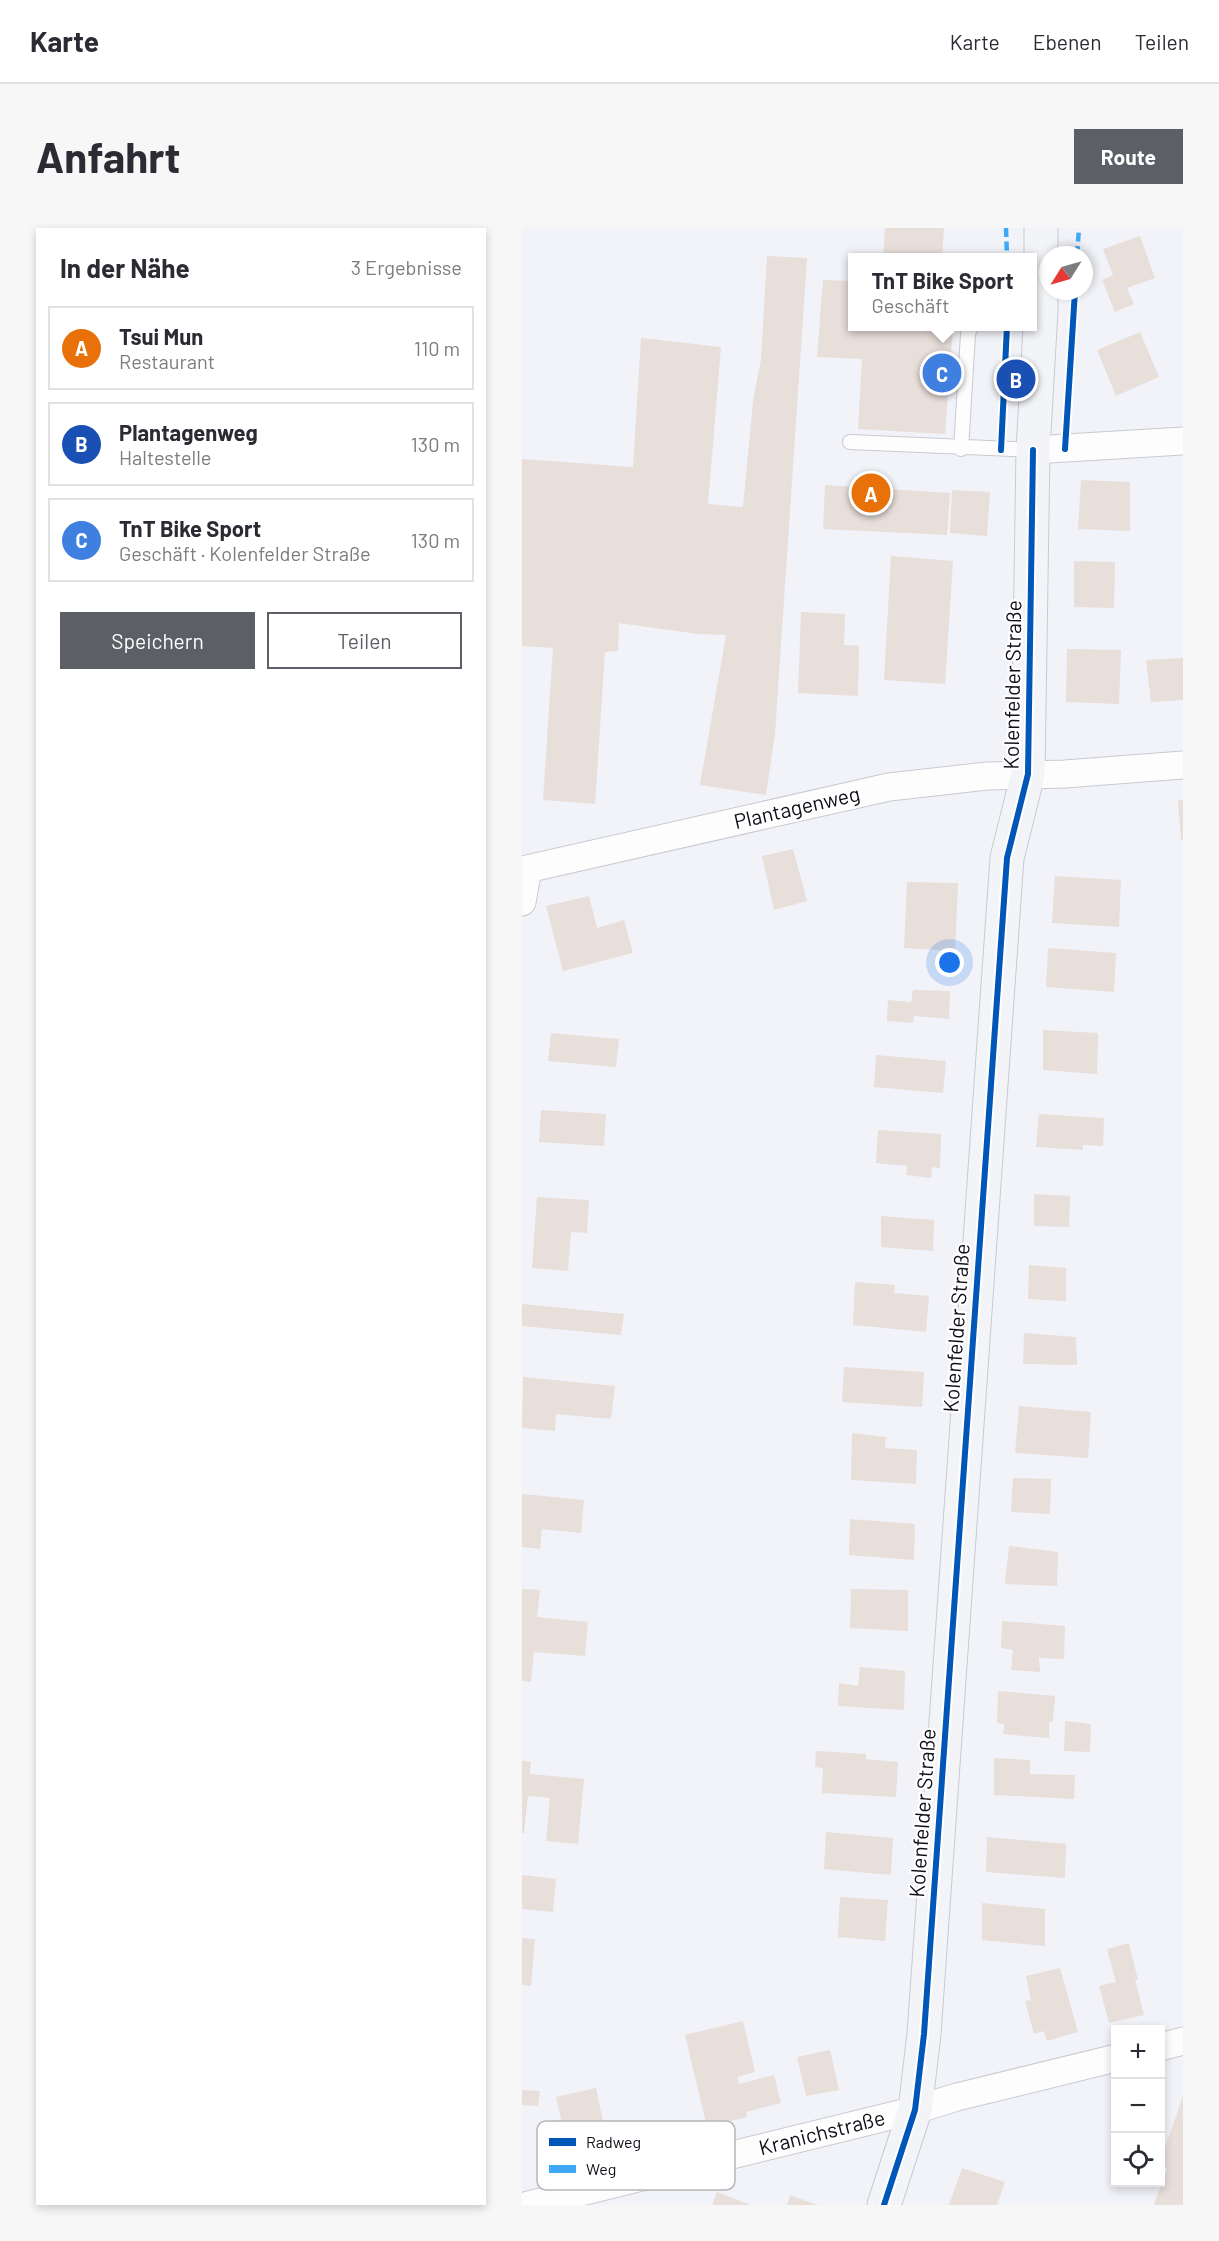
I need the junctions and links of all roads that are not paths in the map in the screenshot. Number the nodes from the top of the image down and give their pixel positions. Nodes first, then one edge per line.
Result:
1 (1041, 228) edge
2 (1037, 294) edge
3 (969, 331) edge
4 (1036, 331) edge
5 (1183, 441) edge
6 (850, 442) dead end
7 (961, 448) junction
8 (1033, 450) junction
9 (1183, 765) edge
10 (1028, 774) junction
11 (525, 870) edge
12 (522, 902) edge
13 (1183, 2041) edge
14 (1165, 2046) edge
15 (1111, 2059) edge
16 (915, 2110) junction
17 (735, 2154) edge
18 (589, 2190) edge
19 (528, 2205) edge
20 (884, 2205) edge

1 - 2 main road, Kolenfelder Straße
3 - 7 lane
4 - 8 main road, Kolenfelder Straße
5 - 8 street
6 - 7 lane
7 - 8 lane
8 - 10 main road, Kolenfelder Straße
9 - 10 street, Plantagenweg
10 - 11 street, Plantagenweg
10 - 16 main road, Kolenfelder Straße
11 - 12 street
13 - 14 street
15 - 16 street, Kranichstraße
16 - 17 street, Kranichstraße
16 - 20 main road, Kolenfelder Straße
18 - 19 street, Kranichstraße

